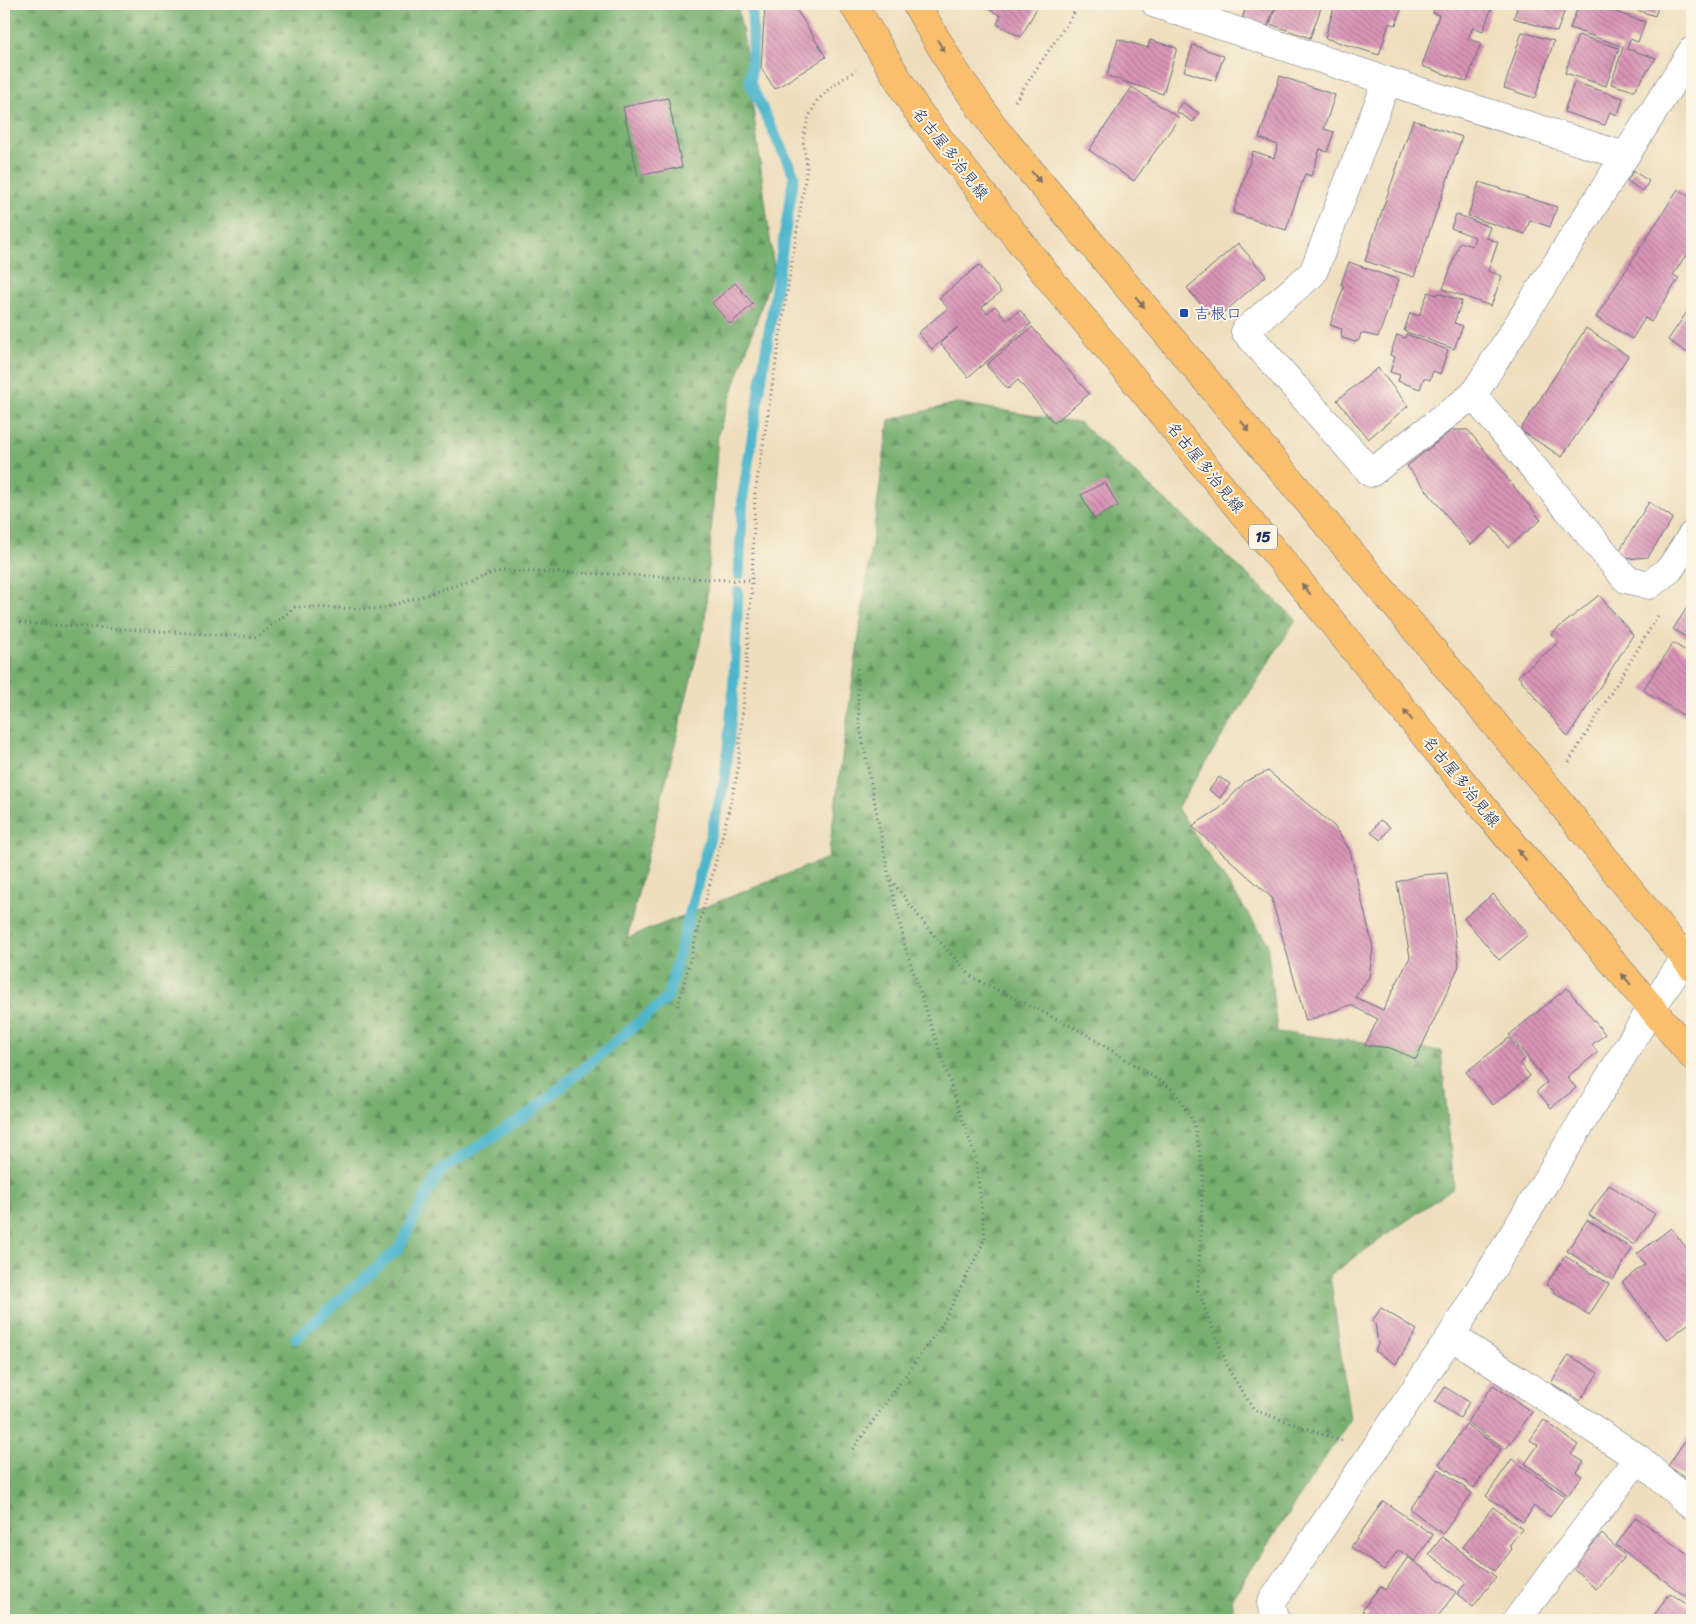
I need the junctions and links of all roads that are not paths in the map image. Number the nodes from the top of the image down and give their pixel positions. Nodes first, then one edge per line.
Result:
1 (853, 4) edge
2 (916, 4) edge
3 (1156, 4) edge
4 (1692, 51) edge
5 (1386, 81) junction
6 (1625, 156) junction
7 (1473, 395) junction
8 (1692, 535) edge
9 (1690, 958) edge
10 (1651, 1010) junction
11 (1692, 1056) edge
12 (1451, 1336) junction
13 (1638, 1458) junction
14 (1692, 1506) edge
15 (1276, 1620) edge
16 (1517, 1620) edge

10 -> 1 main road, 名古屋多治見線 / 15
2 -> 9 main road
3 - 5 street
4 - 6 street
5 - 6 street
5 - 7 street
6 - 7 street
7 - 8 street
9 - 10 street
10 - 11 main road, 名古屋多治見線 / 15
10 - 12 street
12 - 13 street
12 - 15 street
13 - 14 street
13 - 16 street

